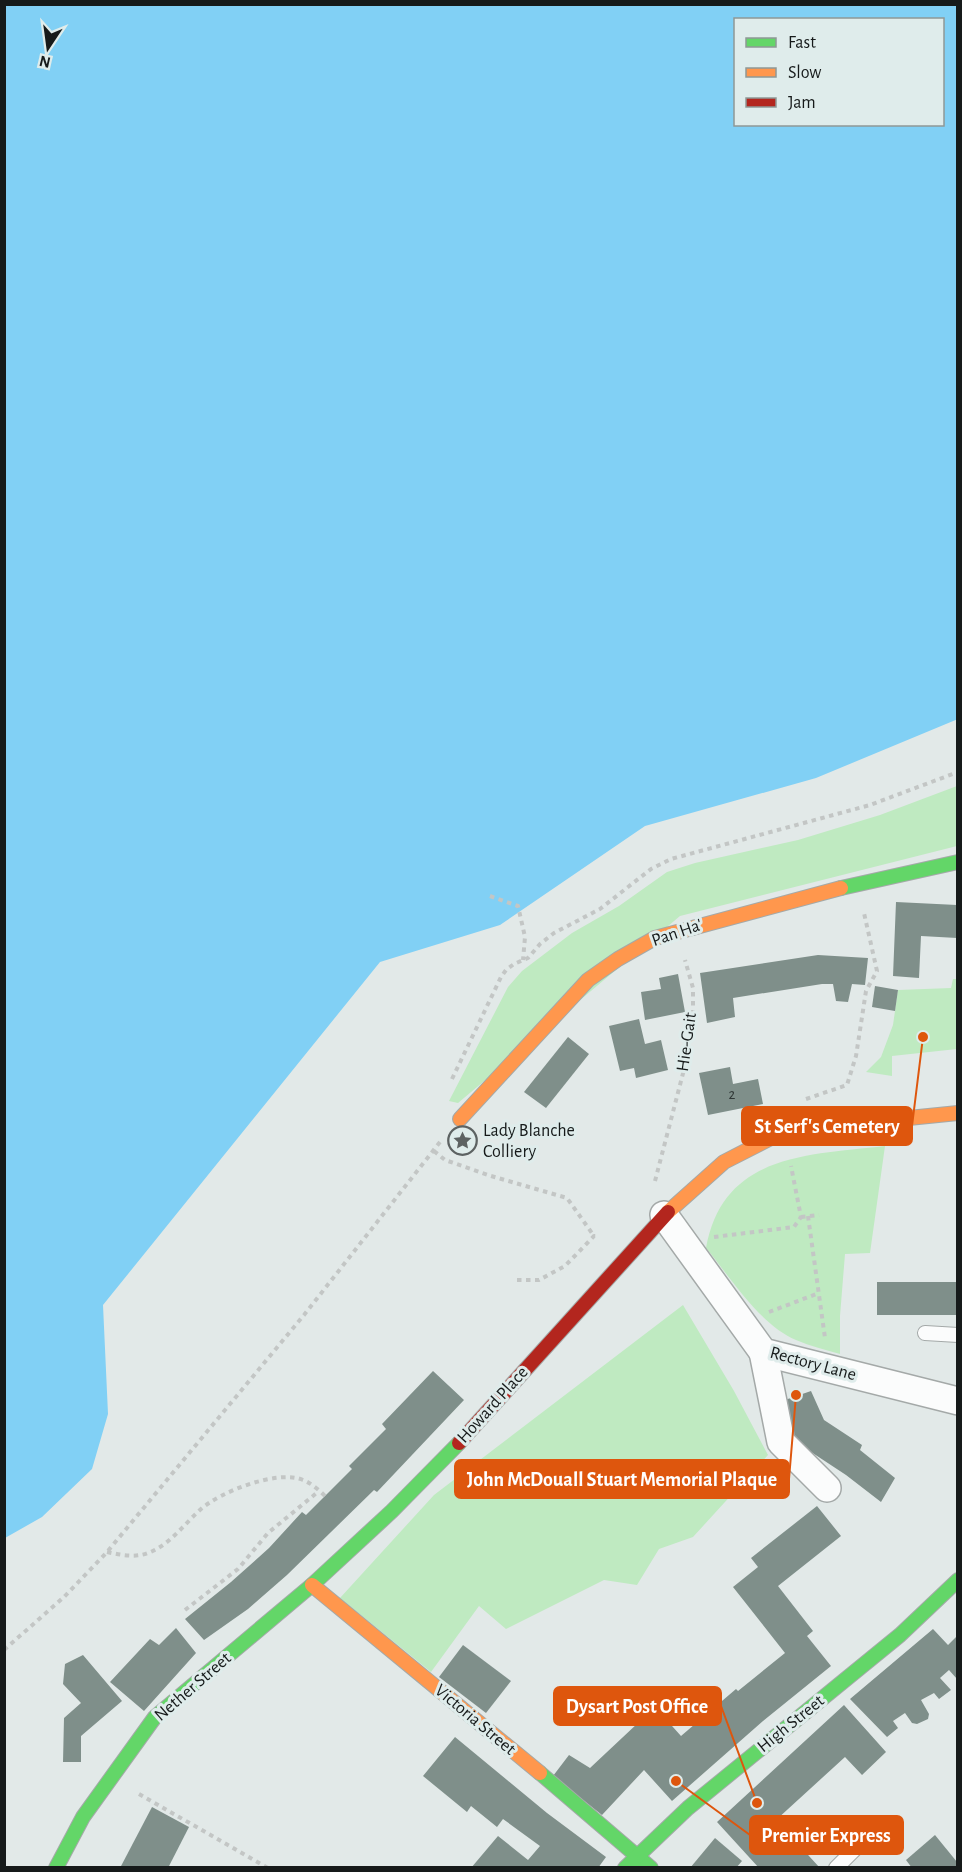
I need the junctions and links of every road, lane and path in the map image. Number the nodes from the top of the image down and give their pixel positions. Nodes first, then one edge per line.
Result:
1 (957, 862) edge
2 (858, 883) junction
3 (490, 896) dead end
4 (678, 931) junction
5 (523, 960) dead end
6 (847, 1085) dead end
7 (957, 1113) edge
8 (460, 1119) joint
9 (434, 1151) junction
10 (662, 1153) dead end
11 (790, 1160) dead end
12 (664, 1215) junction
13 (819, 1215) dead end
14 (808, 1216) junction
15 (801, 1217) junction
16 (594, 1236) junction
17 (683, 1241) junction
18 (633, 1249) junction
19 (517, 1280) dead end
20 (819, 1293) junction
21 (742, 1322) junction
22 (925, 1333) dead end
23 (957, 1335) edge
24 (763, 1352) junction
25 (829, 1368) junction
26 (957, 1401) edge
27 (827, 1488) dead end
28 (319, 1491) junction
29 (325, 1496) dead end
30 (107, 1552) junction
31 (957, 1580) edge
32 (312, 1586) junction
33 (185, 1610) dead end
34 (4, 1650) edge
35 (161, 1806) dead end
36 (880, 1824) dead end
37 (638, 1856) junction
38 (56, 1868) edge
39 (268, 1868) edge
40 (625, 1868) edge
41 (651, 1868) edge
42 (836, 1868) edge

1 - 2 street, Pan Ha'
2 - 4 street, Pan Ha'
2 - 6 path
3 - 5 path
4 - 8 street, Pan Ha'
4 - 10 path, Hie-Gait
7 - 12 street, Howard Place
8 - 9 path
9 - 16 path
9 - 30 path
11 - 15 path
12 - 17 street, Rectory Lane
12 - 18 street, Howard Place
13 - 14 path
14 - 15 path
14 - 20 path
15 - 17 path
16 - 18 path
16 - 19 path
17 - 21 street, Rectory Lane
18 - 32 street, Howard Place
20 - 21 path
20 - 25 path
21 - 24 street, Rectory Lane
22 - 23 lane
24 - 25 street, Rectory Lane
24 - 27 street
25 - 26 street, Rectory Lane
28 - 29 path
28 - 30 path
28 - 33 path
30 - 34 path
31 - 37 street, High Street
32 - 37 street, Victoria Street
32 - 38 street, Nether Street
35 - 39 path
36 - 42 lane
37 - 40 street, High Street
37 - 41 street, Victoria Street

